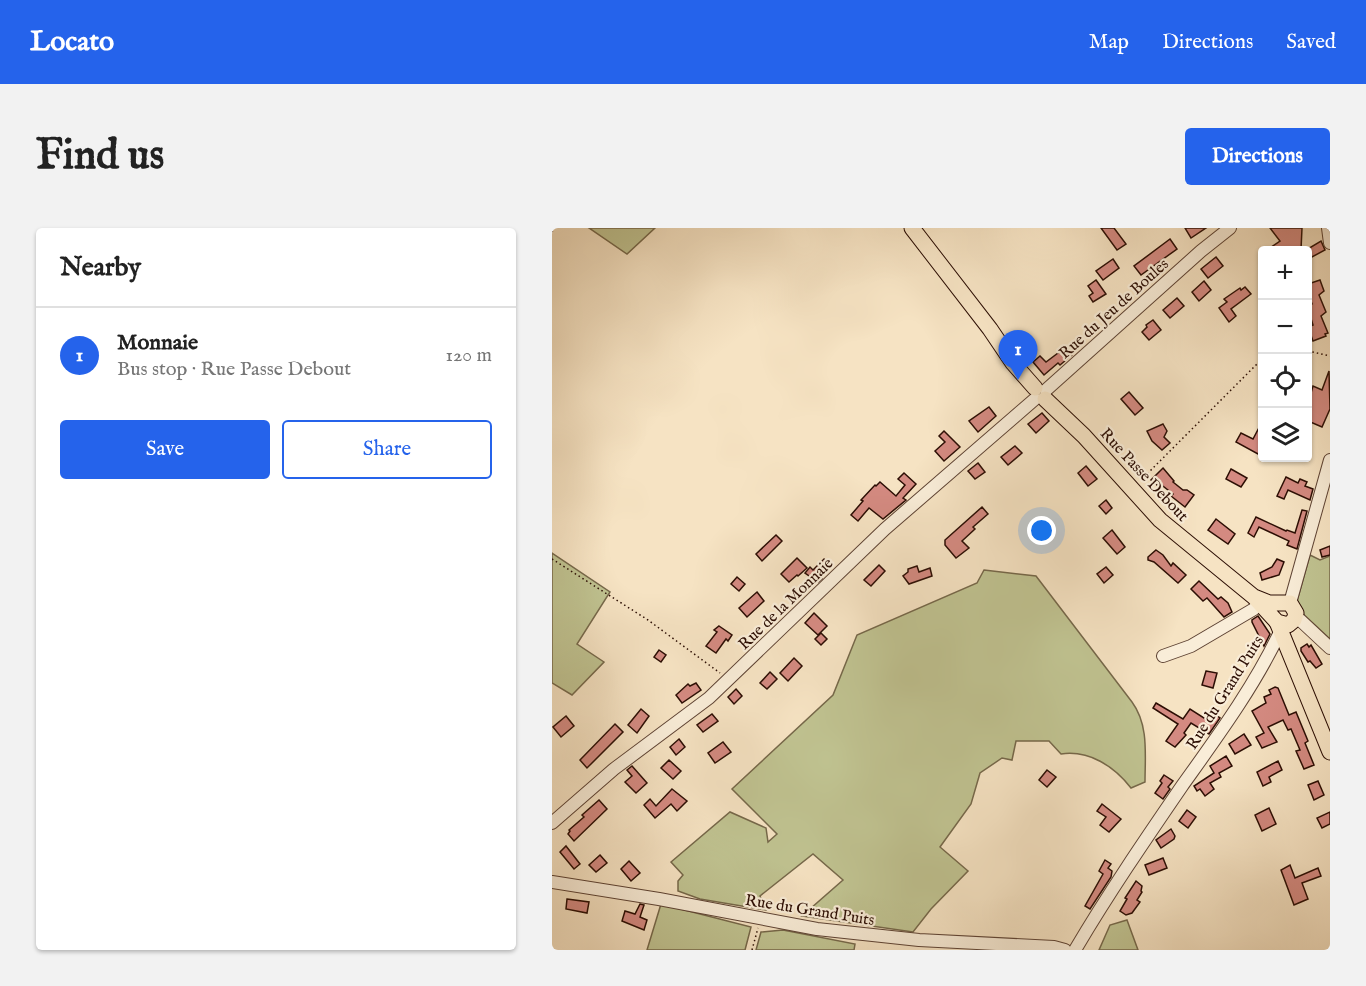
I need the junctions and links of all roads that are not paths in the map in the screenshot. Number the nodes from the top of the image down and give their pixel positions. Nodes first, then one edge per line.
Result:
1 (912, 228) edge
2 (1230, 228) edge
3 (1328, 228) edge
4 (1330, 243) edge
5 (1040, 394) junction
6 (1330, 460) edge
7 (1256, 600) junction
8 (1284, 618) junction
9 (1330, 648) edge
10 (1163, 656) dead end
11 (1330, 753) edge
12 (552, 823) edge
13 (552, 882) edge
14 (1065, 950) edge
15 (1074, 950) edge

1 - 5 main road, Rue Passe Debout
2 - 5 street, Rue du Jeu de Boules
3 - 4 street
5 - 7 main road, Rue Passe Debout
5 - 12 street, Rue de la Monnaie
6 - 8 street, Rue du Grand Puits
7 - 8 main road
7 - 10 street
8 - 9 street
8 - 11 main road
8 - 15 street, Rue du Grand Puits
13 - 14 street, Rue du Grand Puits

